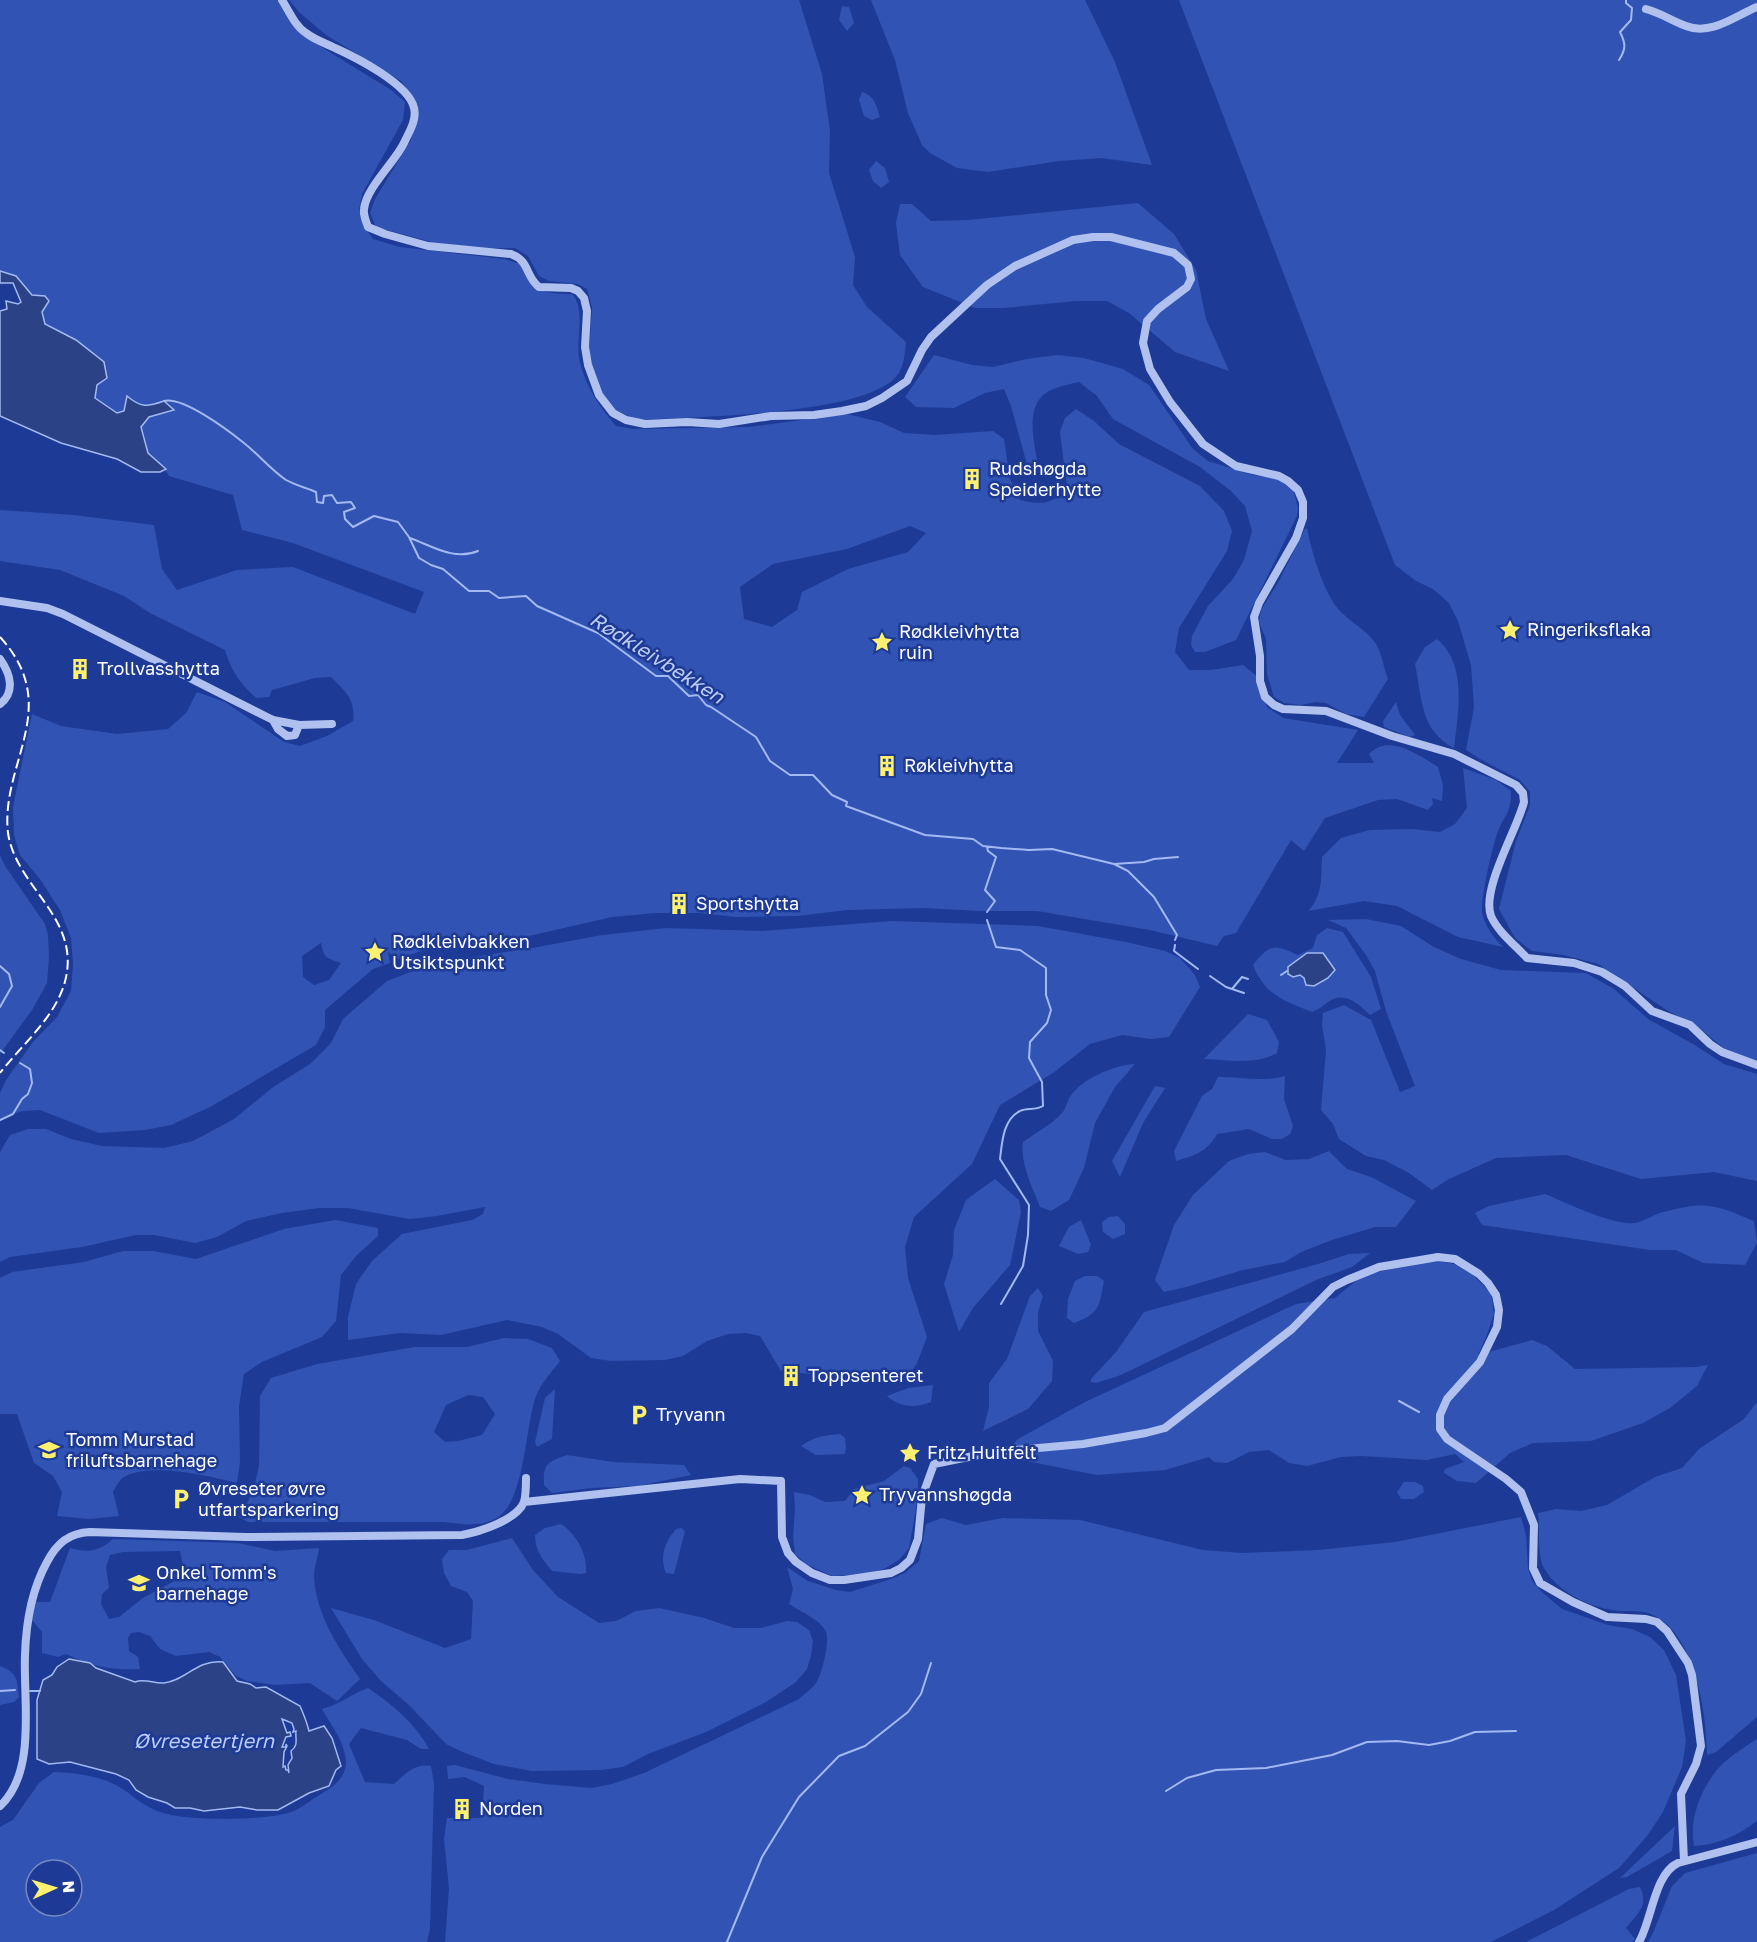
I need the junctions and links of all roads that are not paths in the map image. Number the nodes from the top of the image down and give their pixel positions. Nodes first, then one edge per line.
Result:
1 (282, 0) edge
2 (1757, 7) edge
3 (1646, 9) dead end
4 (0, 601) edge
5 (0, 659) edge
6 (0, 704) edge
7 (273, 720) junction
8 (332, 724) dead end
9 (299, 725) junction
10 (1757, 1065) edge
11 (526, 1478) dead end
12 (524, 1502) junction
13 (0, 1806) edge
14 (1757, 1842) edge
15 (1684, 1862) junction
16 (1639, 1942) edge

1 - 10 street
2 - 3 street
4 - 7 street
5 - 6 street
7 - 9 street
7 - 9 street
8 - 9 street
11 - 12 street
12 - 13 street
12 - 15 street
14 - 15 street
15 - 16 street

